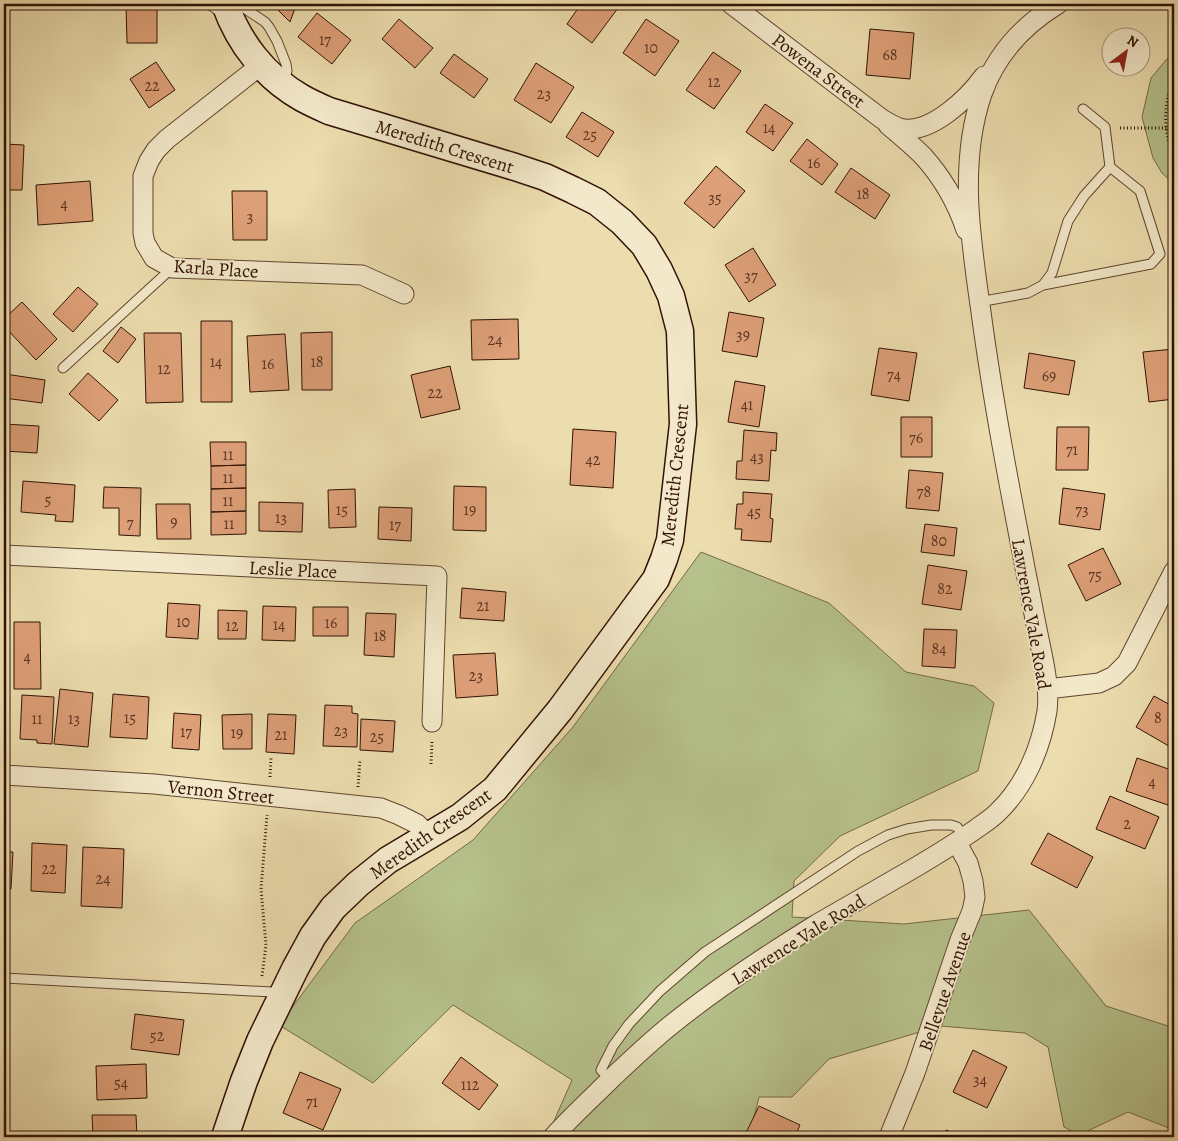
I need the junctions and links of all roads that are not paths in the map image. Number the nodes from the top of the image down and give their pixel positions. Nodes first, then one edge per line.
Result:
1 (220, 4) edge
2 (731, 4) edge
3 (1058, 4) edge
4 (998, 59) junction
5 (261, 65) junction
6 (281, 83) junction
7 (1083, 109) dead end
8 (882, 119) junction
9 (1110, 167) junction
10 (974, 257) junction
11 (172, 268) junction
12 (1043, 285) junction
13 (404, 294) dead end
14 (980, 302) junction
15 (63, 368) dead end
16 (4, 555) edge
17 (1174, 571) edge
18 (1047, 689) junction
19 (432, 722) dead end
20 (4, 775) edge
21 (429, 836) junction
22 (961, 840) junction
23 (4, 978) edge
24 (271, 989) junction
25 (611, 1080) junction
26 (225, 1137) edge
27 (553, 1137) edge
28 (888, 1137) edge

1 - 5 street, Meredith Crescent
1 - 6 lane
2 - 8 street, Powena Street
3 - 4 street, Lawrence Vale Road
4 - 8 street, Powena Street
4 - 10 street, Lawrence Vale Road
5 - 6 street, Meredith Crescent
5 - 11 street, Karla Place
6 - 21 street, Meredith Crescent
7 - 9 lane
8 - 10 street, Powena Street
9 - 12 lane
9 - 12 lane
10 - 14 street, Lawrence Vale Road
11 - 13 street, Karla Place
11 - 15 lane
12 - 14 lane
14 - 18 street, Lawrence Vale Road
16 - 19 street, Leslie Place
17 - 18 street
18 - 22 street, Lawrence Vale Road
20 - 21 street, Vernon Street
21 - 24 street, Meredith Crescent
22 - 25 street, Lawrence Vale Road
22 - 25 lane
22 - 28 street, Bellevue Avenue
23 - 24 lane
24 - 26 street, Meredith Crescent
25 - 27 street, Lawrence Vale Road

